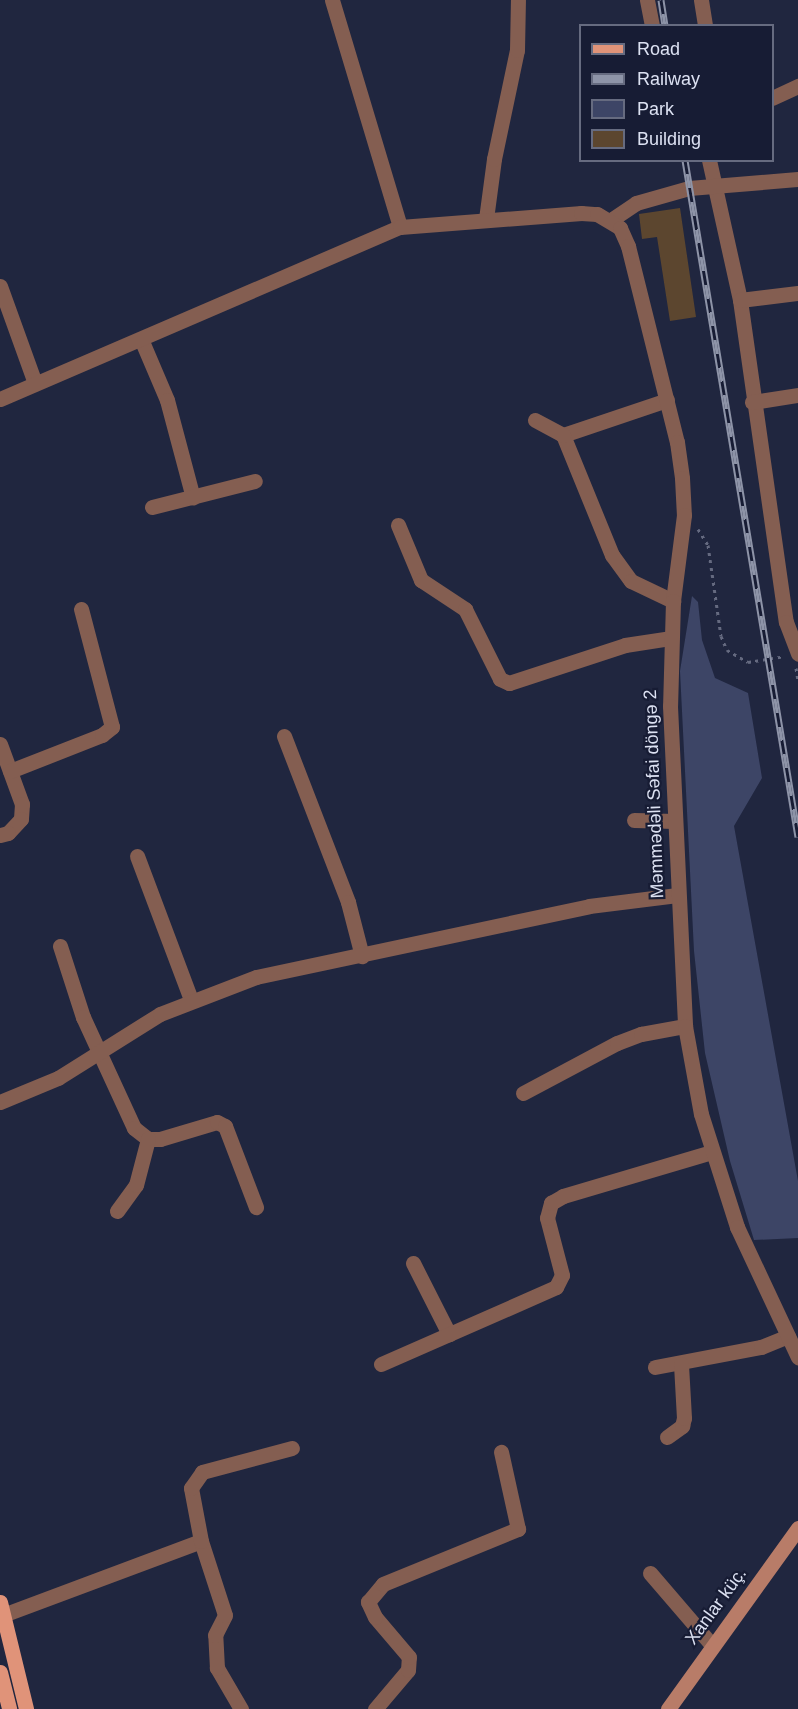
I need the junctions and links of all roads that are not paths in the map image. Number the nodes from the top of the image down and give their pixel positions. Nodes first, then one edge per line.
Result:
1 (332, 0) edge
2 (518, 0) edge
3 (647, 0) edge
4 (701, 0) edge
5 (652, 24) edge
6 (705, 24) edge
7 (798, 86) edge
8 (774, 97) edge
9 (710, 162) edge
10 (798, 179) edge
11 (717, 186) junction
12 (486, 219) junction
13 (611, 220) junction
14 (400, 227) junction
15 (0, 286) edge
16 (798, 293) edge
17 (740, 300) junction
18 (141, 339) junction
19 (35, 383) junction
20 (798, 395) edge
21 (0, 399) edge
22 (667, 400) junction
23 (752, 402) junction
24 (535, 420) dead end
25 (563, 435) junction
26 (255, 481) dead end
27 (194, 498) junction
28 (152, 507) dead end
29 (398, 525) dead end
30 (673, 601) junction
31 (81, 609) dead end
32 (671, 638) junction
33 (797, 653) edge
34 (284, 736) dead end
35 (0, 744) edge
36 (10, 771) junction
37 (634, 820) dead end
38 (675, 821) junction
39 (0, 835) edge
40 (137, 855) dead end
41 (677, 895) junction
42 (60, 946) dead end
43 (362, 956) junction
44 (191, 1000) junction
45 (685, 1026) junction
46 (99, 1052) junction
47 (523, 1093) dead end
48 (0, 1102) edge
49 (148, 1139) junction
50 (712, 1152) junction
51 (256, 1207) dead end
52 (117, 1211) dead end
53 (413, 1263) dead end
54 (449, 1334) junction
55 (788, 1336) junction
56 (798, 1357) edge
57 (381, 1364) dead end
58 (681, 1364) junction
59 (655, 1367) dead end
60 (668, 1437) dead end
61 (292, 1448) dead end
62 (501, 1452) dead end
63 (798, 1528) edge
64 (201, 1541) junction
65 (650, 1573) dead end
66 (2, 1608) edge
67 (712, 1645) junction
68 (0, 1672) edge
69 (9, 1709) edge
70 (26, 1709) edge
71 (242, 1709) edge
72 (375, 1709) edge
73 (668, 1709) edge

1 - 14 street
2 - 12 street
3 - 5 street
4 - 6 street
7 - 8 street
9 - 11 street
10 - 11 street
11 - 13 street
11 - 17 street
12 - 13 street
12 - 14 street
13 - 22 street, Məmmədəli Səfai döngə 2
14 - 18 street
15 - 19 street
16 - 17 street
17 - 23 street
18 - 19 street
18 - 27 street
19 - 21 street
20 - 23 street
22 - 25 street
22 - 30 street, Məmmədəli Səfai döngə 2
23 - 33 street
24 - 25 street
25 - 30 street
26 - 27 street
27 - 28 street
29 - 32 street
30 - 32 street, Məmmədəli Səfai döngə 2
31 - 36 street
32 - 38 street, Məmmədəli Səfai döngə 2
34 - 43 street
35 - 36 street
36 - 39 street
37 - 38 street
38 - 41 street, Məmmədəli Səfai döngə 2
40 - 44 street
41 - 43 street
41 - 45 street, Məmmədəli Səfai döngə 2
42 - 46 street
43 - 44 street
44 - 46 street
45 - 47 street
45 - 50 street, Məmmədəli Səfai döngə 2
46 - 48 street
46 - 49 street
49 - 51 street
49 - 52 street
50 - 54 street
50 - 55 street, Məmmədəli Səfai döngə 2
53 - 54 street
54 - 57 street
55 - 56 street, Məmmədəli Səfai döngə 2
55 - 58 street
58 - 59 street
58 - 60 street
61 - 64 street
62 - 72 street
63 - 67 main road, Xanlar küç.
64 - 66 street
64 - 71 street
65 - 67 street
66 - 70 main road
67 - 73 main road, Xanlar küç.
68 - 69 main road

